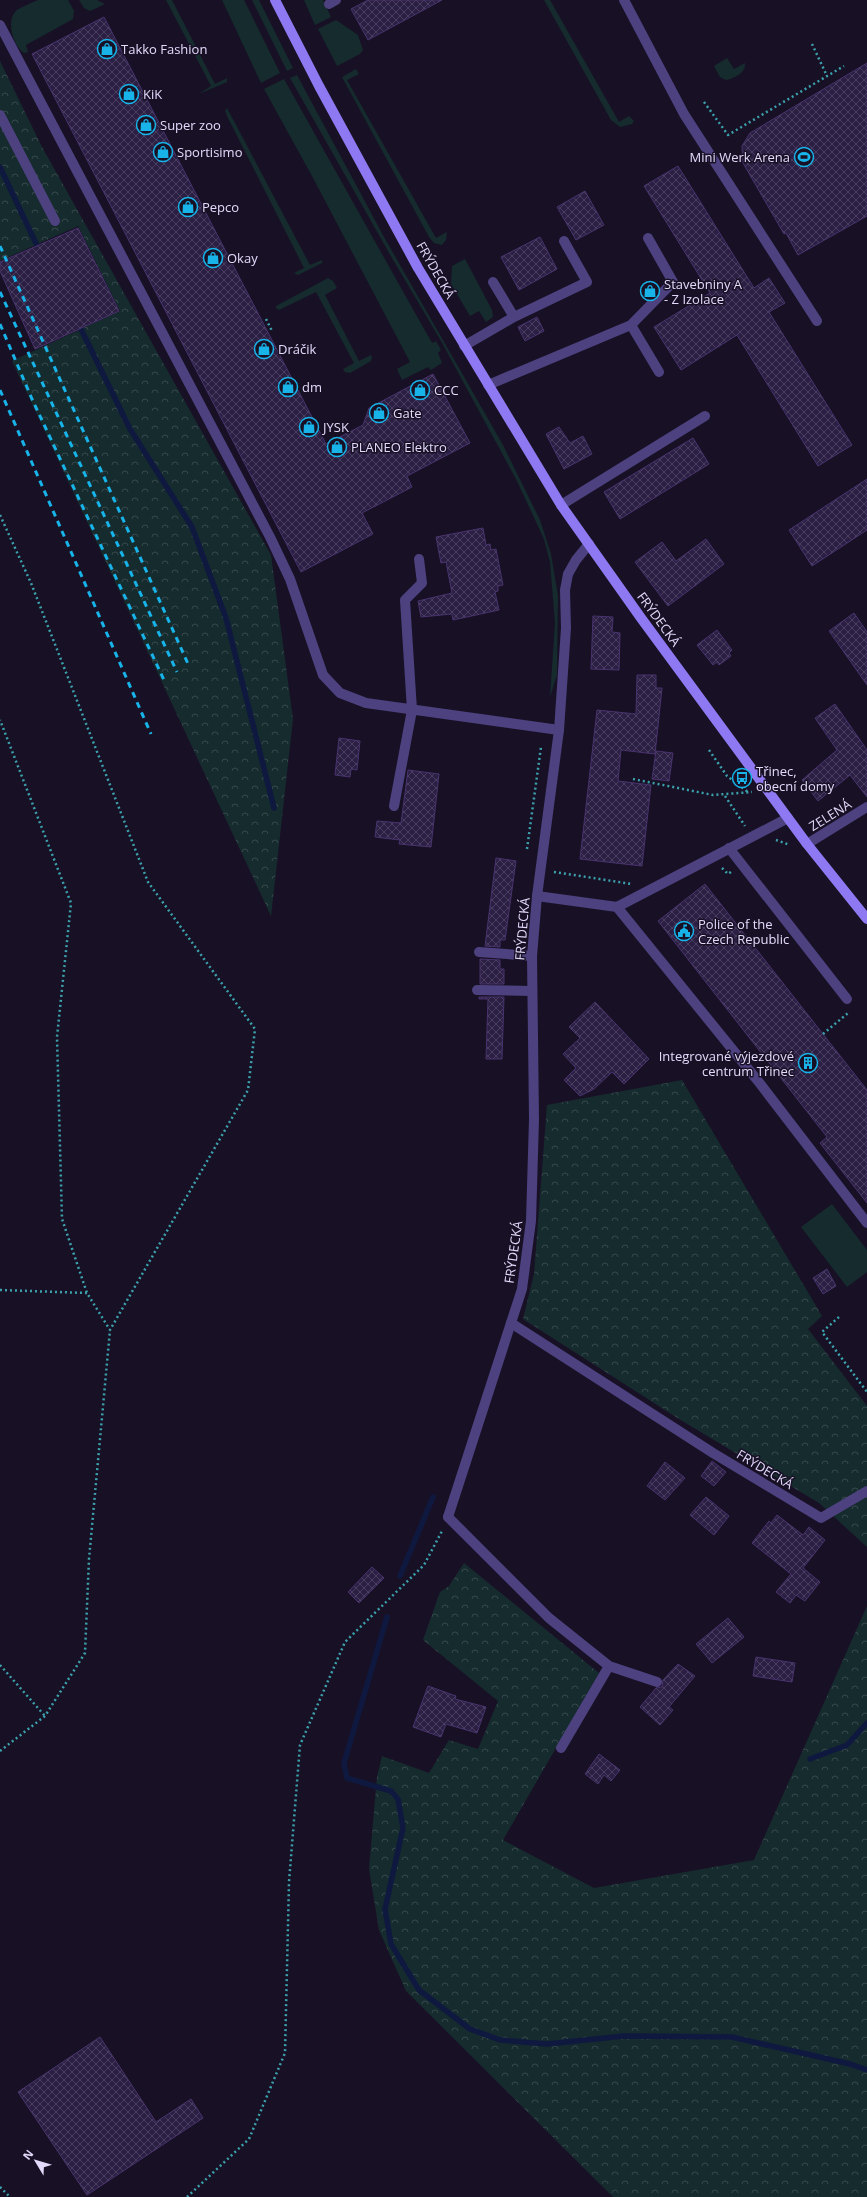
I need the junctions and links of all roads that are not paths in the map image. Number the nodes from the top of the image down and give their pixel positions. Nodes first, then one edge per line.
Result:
1 (275, 0) edge
2 (624, 0) edge
3 (0, 25) edge
4 (0, 114) edge
5 (55, 221) dead end
6 (648, 238) dead end
7 (564, 241) dead end
8 (493, 282) dead end
9 (514, 318) junction
10 (817, 320) dead end
11 (631, 325) junction
12 (464, 346) junction
13 (659, 372) dead end
14 (488, 385) junction
15 (705, 416) dead end
16 (561, 505) junction
17 (589, 544) junction
18 (419, 560) dead end
19 (412, 710) junction
20 (559, 730) junction
21 (394, 806) dead end
22 (867, 807) edge
23 (788, 818) junction
24 (808, 844) junction
25 (729, 848) junction
26 (537, 896) junction
27 (617, 907) junction
28 (867, 919) edge
29 (479, 952) dead end
30 (532, 956) junction
31 (477, 990) dead end
32 (532, 992) junction
33 (847, 999) road end
34 (867, 1223) edge
35 (511, 1323) junction
36 (867, 1491) edge
37 (609, 1666) junction
38 (657, 1682) dead end
39 (562, 1748) dead end

1 - 12 main road, FRÝDECKÁ
2 - 10 street
3 - 19 street
4 - 5 street
6 - 11 street
7 - 9 street
8 - 9 street
9 - 12 street
11 - 13 street
11 - 14 street
12 - 14 main road, FRÝDECKÁ
14 - 16 main road, FRÝDECKÁ
15 - 16 street
16 - 17 main road, FRÝDECKÁ
17 - 20 street, FRÝDECKÁ
17 - 23 main road, FRÝDECKÁ
18 - 19 street
19 - 20 street
19 - 21 street
20 - 26 street, FRÝDECKÁ
22 - 24 street, ZELENÁ
23 - 24 main road, FRÝDECKÁ
23 - 25 street
24 - 28 main road, FRÝDECKÁ
25 - 27 street
25 - 33 street
26 - 27 street
26 - 30 street, FRÝDECKÁ
27 - 34 street
29 - 30 street
30 - 32 street, FRÝDECKÁ
31 - 32 street
32 - 35 street, FRÝDECKÁ
35 - 36 street, FRÝDECKÁ
35 - 37 street, FRÝDECKÁ
37 - 38 street
37 - 39 street

